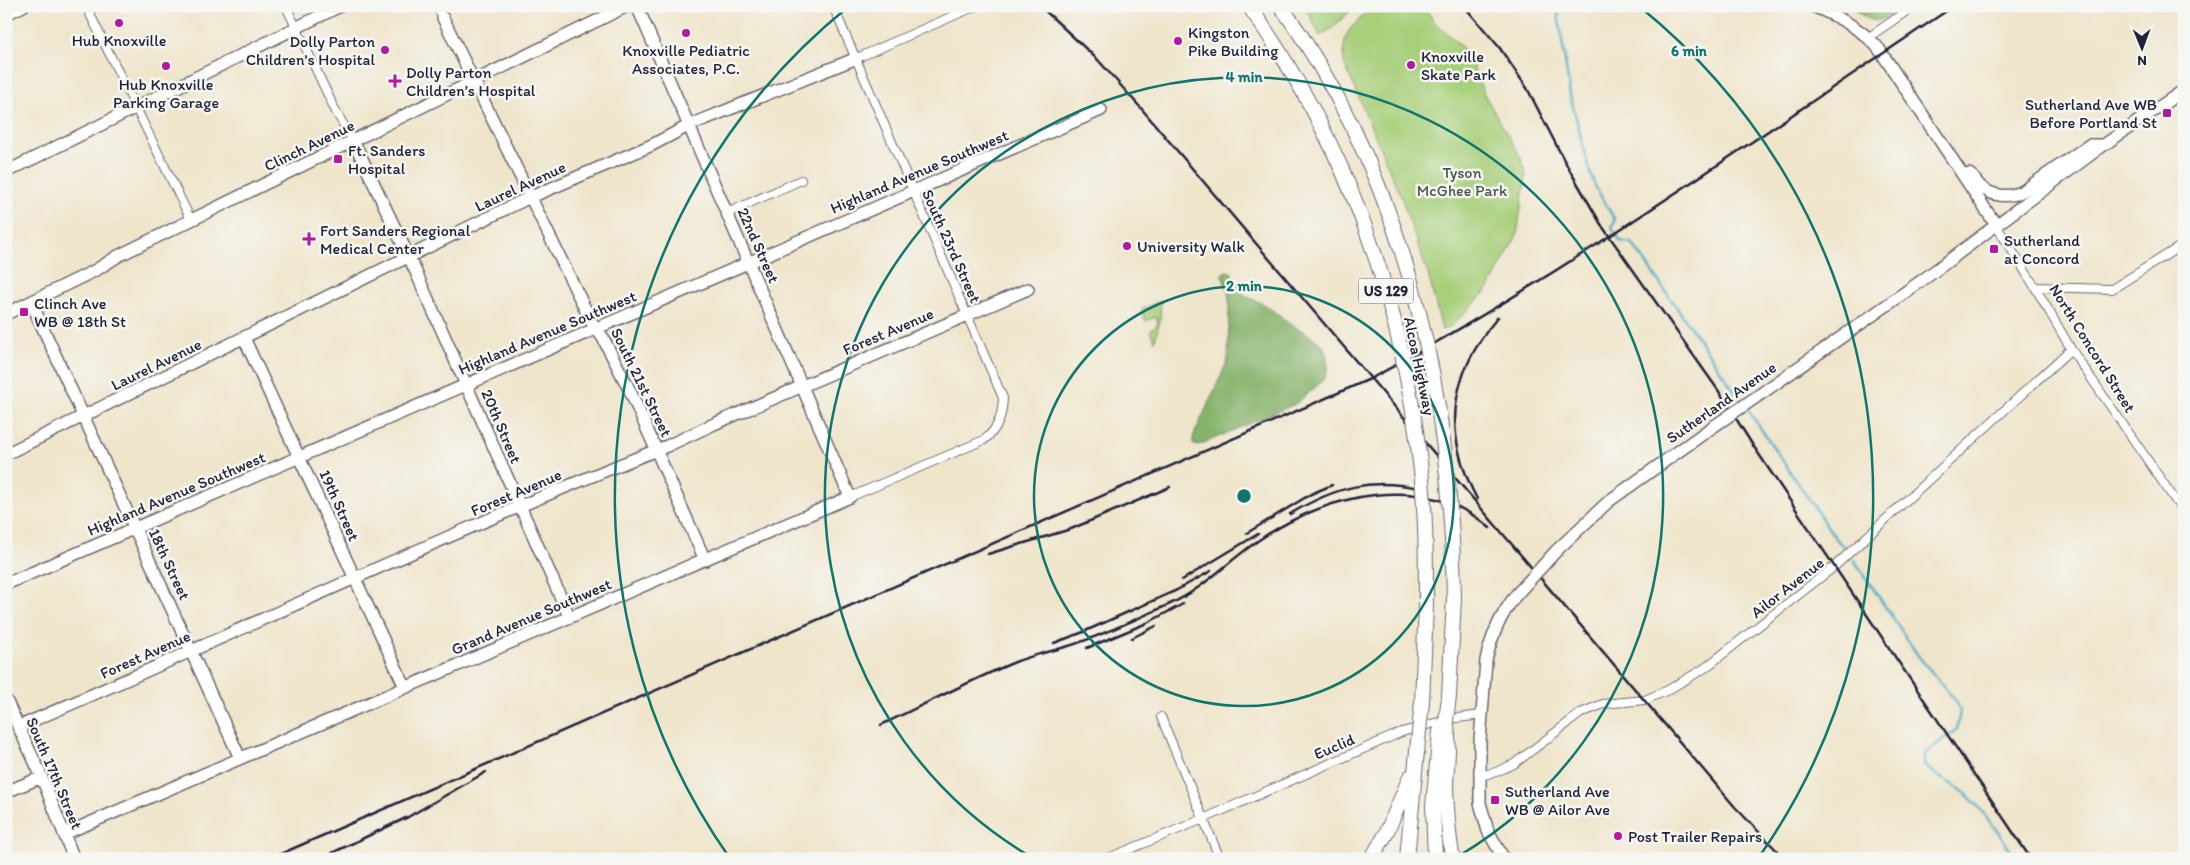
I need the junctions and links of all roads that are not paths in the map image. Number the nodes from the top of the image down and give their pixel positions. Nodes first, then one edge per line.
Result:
1 (23, 6) edge
2 (86, 6) edge
3 (286, 6) edge
4 (340, 6) edge
5 (437, 6) edge
6 (627, 6) edge
7 (637, 6) edge
8 (833, 6) edge
9 (976, 6) edge
10 (1250, 6) edge
11 (1281, 6) edge
12 (1813, 6) edge
13 (1914, 6) edge
14 (6, 14) edge
15 (443, 18) joint
16 (297, 28) junction
17 (1869, 37) junction
18 (857, 58) junction
19 (475, 80) junction
20 (2184, 90) edge
21 (136, 108) junction
22 (1101, 110) dead end
23 (690, 126) junction
24 (354, 142) junction
25 (2104, 144) junction
26 (1960, 169) junction
27 (6, 172) edge
28 (801, 180) dead end
29 (914, 192) junction
30 (532, 197) junction
31 (727, 213) junction
32 (191, 220) junction
33 (1996, 225) junction
34 (2184, 244) edge
35 (409, 256) junction
36 (749, 262) junction
37 (2035, 287) junction
38 (1028, 289) dead end
39 (31, 302) junction
40 (6, 314) edge
41 (968, 315) junction
42 (597, 328) junction
43 (244, 338) junction
44 (2071, 349) junction
45 (466, 384) junction
46 (802, 386) junction
47 (1001, 416) joint
48 (85, 417) junction
49 (657, 450) junction
50 (6, 454) edge
51 (300, 457) junction
52 (850, 497) junction
53 (520, 508) junction
54 (2184, 513) edge
55 (136, 528) junction
56 (705, 560) junction
57 (355, 577) junction
58 (6, 584) edge
59 (568, 616) junction
60 (192, 651) junction
61 (404, 687) junction
62 (6, 700) edge
63 (1482, 715) junction
64 (1161, 718) dead end
65 (18, 727) junction
66 (1443, 746) junction
67 (240, 758) junction
68 (1416, 758) junction
69 (1479, 776) junction
70 (42, 777) junction
71 (6, 792) edge
72 (1203, 819) junction
73 (64, 834) junction
74 (74, 859) edge
75 (1106, 859) edge
76 (1220, 859) edge
77 (1371, 859) edge
78 (1407, 859) edge
79 (1435, 859) edge
80 (1453, 859) edge
81 (1504, 859) edge

1 - 14 street
2 - 21 street
3 - 16 street, 20th Street
4 - 16 street
5 - 15 street, South 21st Street
6 - 19 street, Clinch Avenue
7 - 23 street, 22nd Street
8 - 18 street, South 23rd Street
9 - 18 street, Laurel Avenue
10 - 68 highway, Alcoa Highway / US 129, bridge
11 - 66 highway, Alcoa Highway / US 129, bridge
12 - 17 street, North Concord Street
13 - 17 street
15 - 19 street, South 21st Street
16 - 21 street
16 - 24 street, 20th Street
17 - 26 street, North Concord Street
18 - 23 street, Laurel Avenue
18 - 29 street, South 23rd Street
19 - 24 street, Clinch Avenue
19 - 30 street, South 21st Street
20 - 25 street, Sutherland Avenue
21 - 27 street
21 - 32 street
22 - 29 street, Highland Avenue Southwest
23 - 30 street, Laurel Avenue
23 - 31 street, 22nd Street
24 - 32 street, Clinch Avenue
24 - 35 street, 20th Street
25 - 26 street
25 - 33 street, Sutherland Avenue
26 - 33 street, North Concord Street
28 - 31 street
29 - 36 street, Highland Avenue Southwest
29 - 41 street, South 23rd Street
30 - 35 street, Laurel Avenue
30 - 42 street, South 21st Street
31 - 36 street, 22nd Street
32 - 39 street, Clinch Avenue
33 - 37 street, North Concord Street
33 - 63 street, Sutherland Avenue, bridge
34 - 37 street
35 - 43 street, Laurel Avenue
35 - 45 street, 20th Street
36 - 42 street, Highland Avenue Southwest
36 - 46 street, 22nd Street
37 - 44 street, North Concord Street
38 - 41 street, Forest Avenue
39 - 40 street, Clinch Avenue
39 - 48 street, 18th Street
41 - 46 street, Forest Avenue
41 - 47 street, South 23rd Street
42 - 45 street, Highland Avenue Southwest
42 - 49 street, South 21st Street
43 - 48 street, Laurel Avenue
43 - 51 street, 19th Street
44 - 54 street, North Concord Street
44 - 69 street, Ailor Avenue
45 - 51 street, Highland Avenue Southwest
45 - 53 street, 20th Street
46 - 49 street, Forest Avenue
46 - 52 street, 22nd Street
47 - 52 street, Grand Avenue Southwest
48 - 50 street, Laurel Avenue
48 - 55 street, 18th Street
49 - 53 street, Forest Avenue
49 - 56 street, South 21st Street
51 - 55 street, Highland Avenue Southwest
51 - 57 street, 19th Street
52 - 56 street, Grand Avenue Southwest
53 - 57 street, Forest Avenue
53 - 59 street, 20th Street
55 - 58 street, Highland Avenue Southwest
55 - 60 street, 18th Street
56 - 59 street, Grand Avenue Southwest
57 - 60 street, Forest Avenue
57 - 61 street, 19th Street
59 - 61 street, Grand Avenue Southwest
60 - 65 street, Forest Avenue
60 - 67 street, 18th Street
61 - 67 street, Grand Avenue Southwest
62 - 65 street, South 17th Street
63 - 69 street, Sutherland Avenue
63 - 72 street, Euclid
64 - 72 street
65 - 70 street, South 17th Street
66 - 79 highway
66 - 80 highway
67 - 73 street, Grand Avenue Southwest
68 - 77 highway
68 - 78 highway
69 - 81 street, Sutherland Avenue
70 - 71 street
70 - 73 street, South 17th Street
72 - 75 street, Euclid
72 - 76 street
73 - 74 street, South 17th Street

